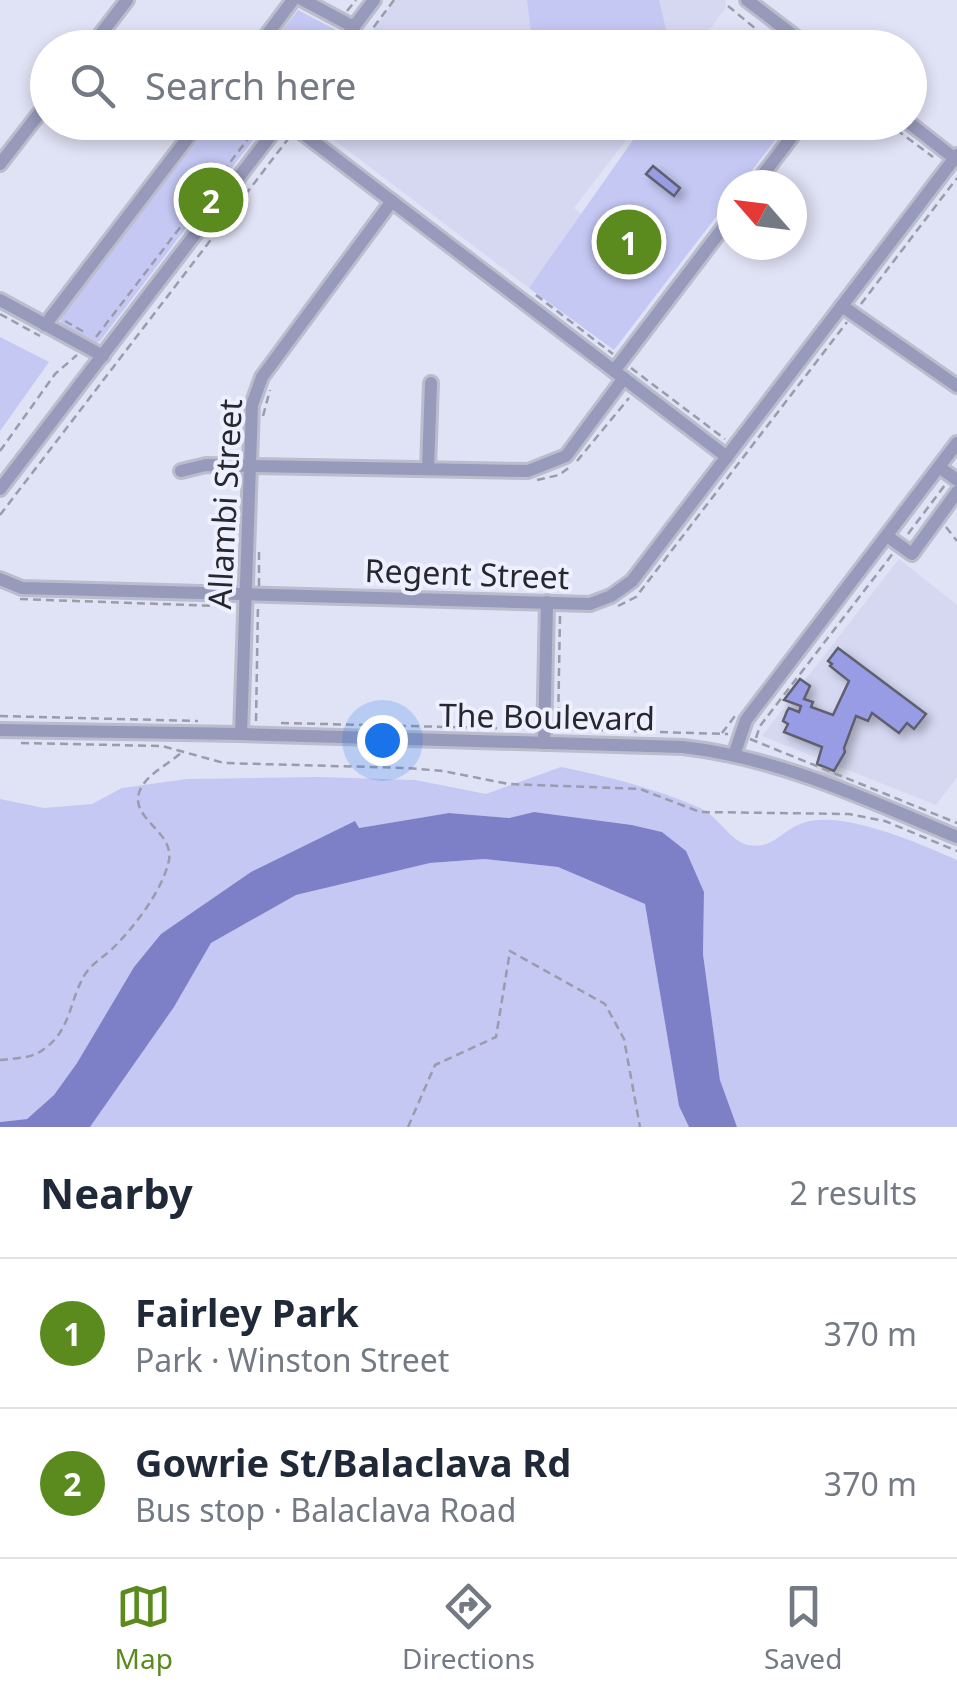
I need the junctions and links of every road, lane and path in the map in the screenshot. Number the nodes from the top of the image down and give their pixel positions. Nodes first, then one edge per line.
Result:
1 (127, 0) edge
2 (293, 0) edge
3 (303, 0) edge
4 (374, 0) edge
5 (394, 0) edge
6 (747, 0) edge
7 (728, 6) dead end
8 (354, 27) junction
9 (104, 30) edge
10 (270, 30) edge
11 (352, 30) edge
12 (372, 30) edge
13 (757, 30) edge
14 (786, 30) edge
15 (30, 125) edge
16 (927, 135) edge
17 (186, 140) edge
18 (247, 140) edge
19 (275, 140) edge
20 (276, 140) edge
21 (310, 140) edge
22 (790, 140) edge
23 (910, 140) edge
24 (956, 156) edge
25 (940, 163) dead end
26 (0, 164) edge
27 (767, 170) edge
28 (957, 178) edge
29 (392, 200) junction
30 (717, 237) edge
31 (0, 300) edge
32 (847, 310) junction
33 (0, 314) edge
34 (49, 320) junction
35 (49, 340) dead end
36 (87, 347) junction
37 (65, 349) dead end
38 (103, 356) junction
39 (73, 360) junction
40 (619, 374) junction
41 (431, 383) dead end
42 (957, 386) edge
43 (957, 443) edge
44 (0, 451) edge
45 (727, 456) junction
46 (250, 466) junction
47 (939, 467) junction
48 (428, 469) junction
49 (182, 471) dead end
50 (954, 478) edge
51 (0, 488) edge
52 (957, 492) edge
53 (0, 515) edge
54 (938, 518) junction
55 (886, 536) junction
56 (957, 540) edge
57 (899, 545) junction
58 (0, 579) edge
59 (14, 597) dead end
60 (250, 602) junction
61 (217, 606) dead end
62 (618, 606) dead end
63 (547, 608) junction
64 (558, 729) dead end
65 (0, 730) edge
66 (241, 734) junction
67 (187, 735) junction
68 (756, 740) dead end
69 (18, 742) dead end
70 (544, 742) junction
71 (183, 751) junction
72 (734, 755) junction
73 (957, 838) edge
74 (957, 850) edge
75 (0, 1060) edge
76 (408, 1127) edge
77 (640, 1127) edge

1 - 9 street
2 - 10 street
3 - 8 street
4 - 8 street
5 - 12 path
6 - 14 street
7 - 13 path
8 - 11 street
15 - 26 street
16 - 24 street
17 - 34 street
18 - 34 path
19 - 38 street
20 - 53 path
21 - 29 street
22 - 27 street
23 - 25 path
24 - 32 street, Regent Street
28 - 32 path
29 - 40 street
29 - 46 street, Allambi Street
30 - 40 street
31 - 34 street
32 - 42 street
32 - 45 street, Regent Street
32 - 62 path
33 - 35 path
34 - 36 street
36 - 38 street
36 - 39 path
37 - 39 path
38 - 51 street
39 - 44 path
40 - 45 street
40 - 48 street
41 - 48 street
43 - 47 street
45 - 63 street, Regent Street
46 - 48 street
46 - 49 street
46 - 60 street, Allambi Street
47 - 50 street
47 - 55 street
50 - 57 path
52 - 54 street
54 - 56 path
54 - 57 street
55 - 57 street
55 - 72 street
57 - 68 path
58 - 60 street, Regent Street
59 - 61 path
60 - 63 street, Regent Street
60 - 66 street, Allambi Street
63 - 64 path
63 - 70 street
65 - 67 street, The Boulevard
66 - 67 street, The Boulevard
66 - 70 street, The Boulevard
67 - 71 path
69 - 71 path
70 - 72 street, The Boulevard
71 - 74 path
71 - 75 path
72 - 73 street, The Boulevard
76 - 77 path

